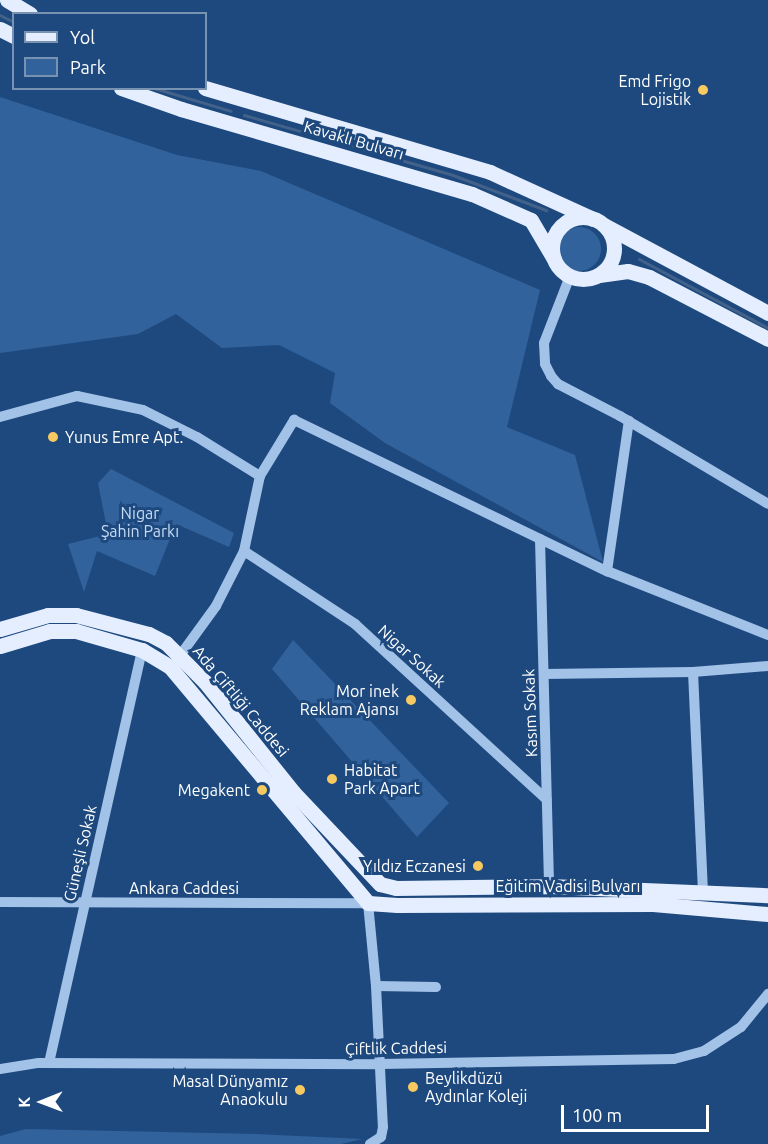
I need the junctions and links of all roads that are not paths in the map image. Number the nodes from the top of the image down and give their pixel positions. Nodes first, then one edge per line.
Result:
1 (7, 0) edge
2 (27, 12) edge
3 (207, 89) edge
4 (127, 90) edge
5 (598, 221) junction
6 (554, 259) junction
7 (598, 275) junction
8 (570, 276) junction
9 (768, 313) edge
10 (768, 339) edge
11 (0, 417) edge
12 (629, 421) junction
13 (260, 476) junction
14 (768, 504) edge
15 (540, 539) junction
16 (244, 550) junction
17 (607, 571) junction
18 (0, 629) edge
19 (768, 635) edge
20 (0, 646) edge
21 (142, 650) junction
22 (175, 662) junction
23 (768, 666) edge
24 (693, 672) junction
25 (544, 674) junction
26 (547, 800) junction
27 (380, 884) junction
28 (549, 886) junction
29 (704, 893) junction
30 (768, 895) edge
31 (0, 902) edge
32 (83, 903) junction
33 (368, 903) junction
34 (768, 914) edge
35 (376, 986) junction
36 (436, 987) dead end
37 (768, 994) edge
38 (49, 1063) junction
39 (381, 1064) junction
40 (0, 1069) edge
41 (370, 1144) edge

1 - 2 main road
3 - 5 main road, Kavaklı Bulvarı
4 - 6 main road, Kavaklı Bulvarı
5 - 6 main road
5 - 7 main road
5 - 9 main road, Kavaklı Bulvarı
6 - 8 main road, Kavaklı Bulvarı
7 - 8 main road
7 - 10 main road
8 - 12 street
11 - 13 street
12 - 14 street
12 - 17 street
13 - 15 street
13 - 16 street
15 - 17 street
15 - 25 street, Kasım Sokak
16 - 22 street
16 - 26 street, Nigar Sokak
17 - 19 street
18 - 22 main road, Ada Çiftliği Caddesi
20 - 21 main road, Ada Çiftliği Caddesi
21 - 22 main road, Ada Çiftliği Caddesi
21 - 32 street, Güneşli Sokak
22 - 27 main road, Ada Çiftliği Caddesi
22 - 33 main road, Ada Çiftliği Caddesi
23 - 24 street
24 - 25 street
24 - 29 street
25 - 26 street, Kasım Sokak
26 - 28 street, Kasım Sokak
27 - 28 main road, Eğitim Vadisi Bulvarı
27 - 33 street
28 - 29 main road, Eğitim Vadisi Bulvarı
29 - 30 main road, Eğitim Vadisi Bulvarı
31 - 32 street, Ankara Caddesi
32 - 33 street, Ankara Caddesi
32 - 38 street, Güneşli Sokak
33 - 34 main road, Eğitim Vadisi Bulvarı
33 - 35 street
35 - 36 street
35 - 39 street
37 - 39 street, Çiftlik Caddesi
38 - 39 street, Çiftlik Caddesi
38 - 40 street, Çiftlik Caddesi
39 - 41 street

